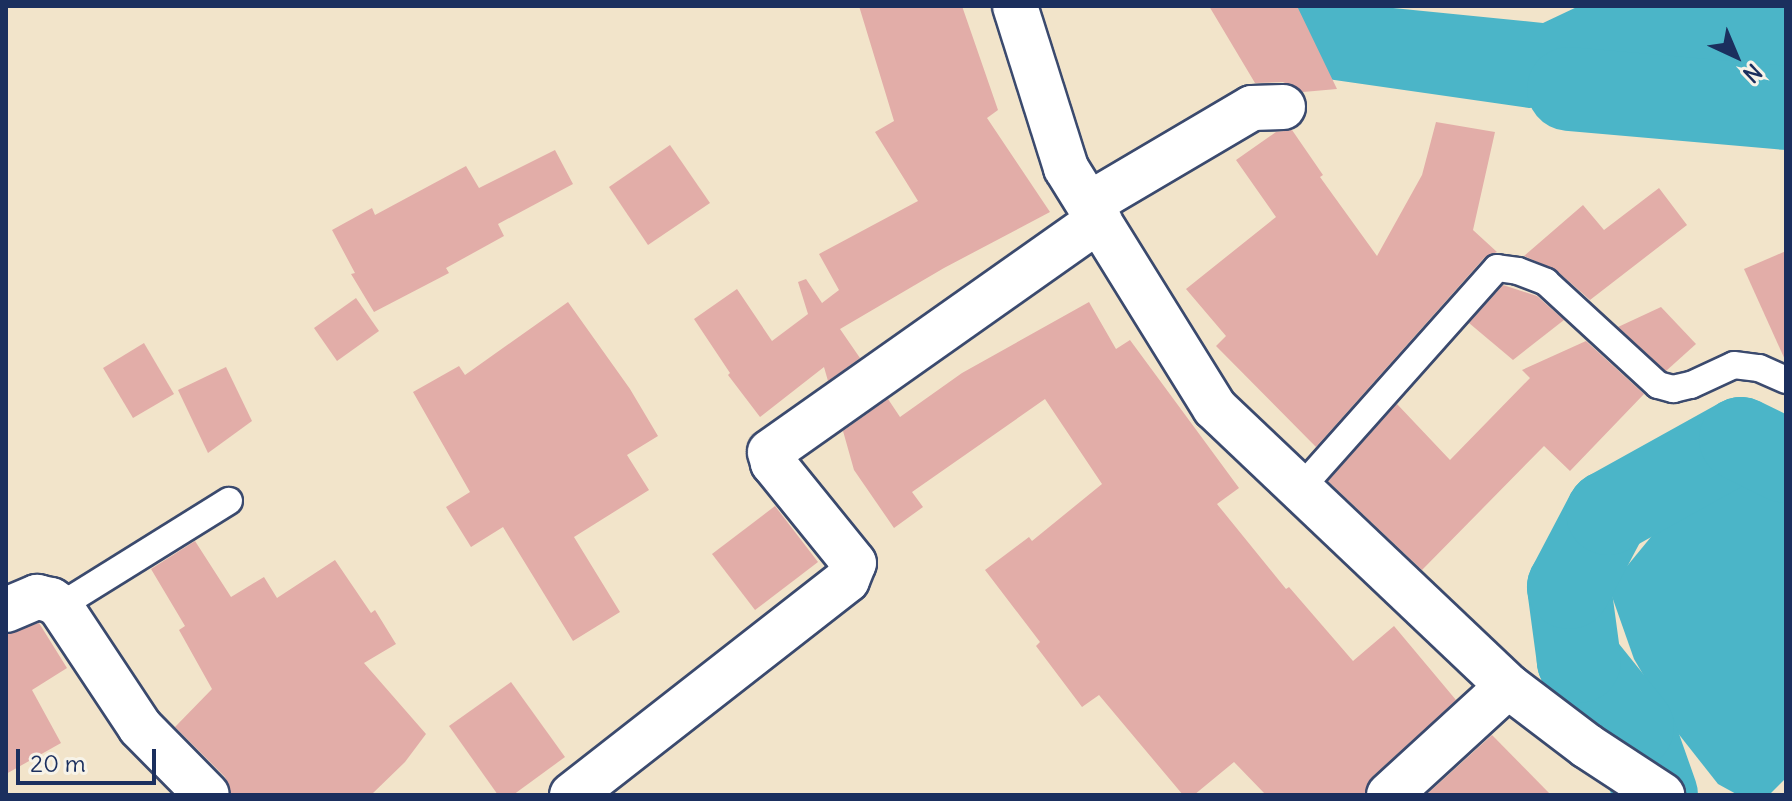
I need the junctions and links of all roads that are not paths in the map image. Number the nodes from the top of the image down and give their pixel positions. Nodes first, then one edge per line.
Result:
1 (1015, 6) edge
2 (1283, 107) dead end
3 (1094, 212) junction
4 (1786, 380) edge
5 (1300, 489) junction
6 (229, 501) dead end
7 (60, 606) junction
8 (6, 610) edge
9 (1508, 686) junction
10 (207, 795) edge
11 (572, 795) edge
12 (1389, 795) edge
13 (1662, 795) edge

1 - 3 street
2 - 3 street
3 - 5 street
3 - 11 street
4 - 5 lane
5 - 9 street
6 - 7 lane
7 - 8 street
7 - 10 street
9 - 12 street
9 - 13 street

